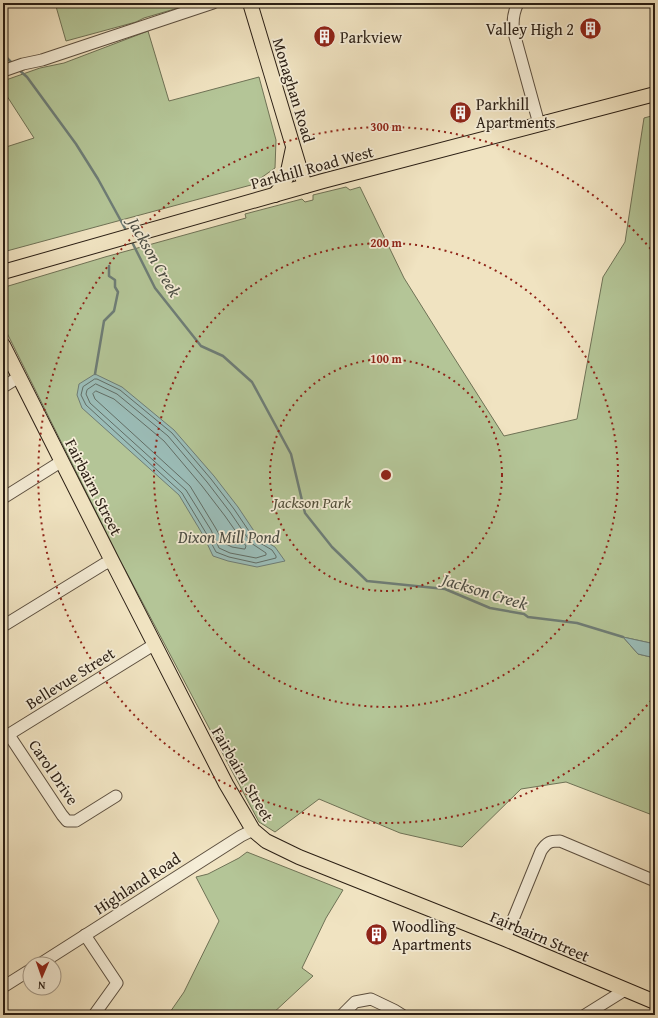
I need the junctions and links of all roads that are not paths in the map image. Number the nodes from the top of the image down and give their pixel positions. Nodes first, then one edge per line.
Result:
1 (213, 3) edge
2 (250, 3) edge
3 (518, 3) edge
4 (4, 70) edge
5 (655, 94) edge
6 (539, 124) junction
7 (293, 146) junction
8 (305, 186) junction
9 (275, 195) junction
10 (3, 272) edge
11 (3, 345) edge
12 (19, 377) junction
13 (3, 387) edge
14 (62, 461) junction
15 (3, 498) edge
16 (112, 561) junction
17 (3, 626) edge
18 (155, 644) junction
19 (6, 736) edge
20 (116, 796) dead end
21 (253, 830) junction
22 (655, 881) edge
23 (85, 935) junction
24 (505, 940) junction
25 (52, 956) edge
26 (22, 975) edge
27 (3, 987) edge
28 (625, 990) junction
29 (655, 1002) edge
30 (94, 1015) edge
31 (342, 1015) edge
32 (402, 1015) edge
33 (585, 1015) edge

1 - 4 street
2 - 7 main road, Monaghan Road
3 - 6 street
5 - 6 main road, Parkhill Road West
6 - 8 main road, Parkhill Road West
7 - 8 main road, Monaghan Road
7 - 9 main road
8 - 9 main road, Parkhill Road West
9 - 10 main road, Parkhill Road West
11 - 12 main road, Fairbairn Street
12 - 13 street
12 - 14 main road, Fairbairn Street
14 - 15 street
14 - 16 main road, Fairbairn Street
16 - 17 street
16 - 18 main road, Fairbairn Street
18 - 19 street, Bellevue Street
18 - 21 main road, Fairbairn Street
19 - 20 street, Carol Drive
21 - 23 street, Highland Road
21 - 24 main road, Fairbairn Street
22 - 24 street
23 - 25 street, Highland Road
23 - 30 street
24 - 28 main road, Fairbairn Street
26 - 27 street
28 - 29 main road, Fairbairn Street
28 - 33 street
31 - 32 street

